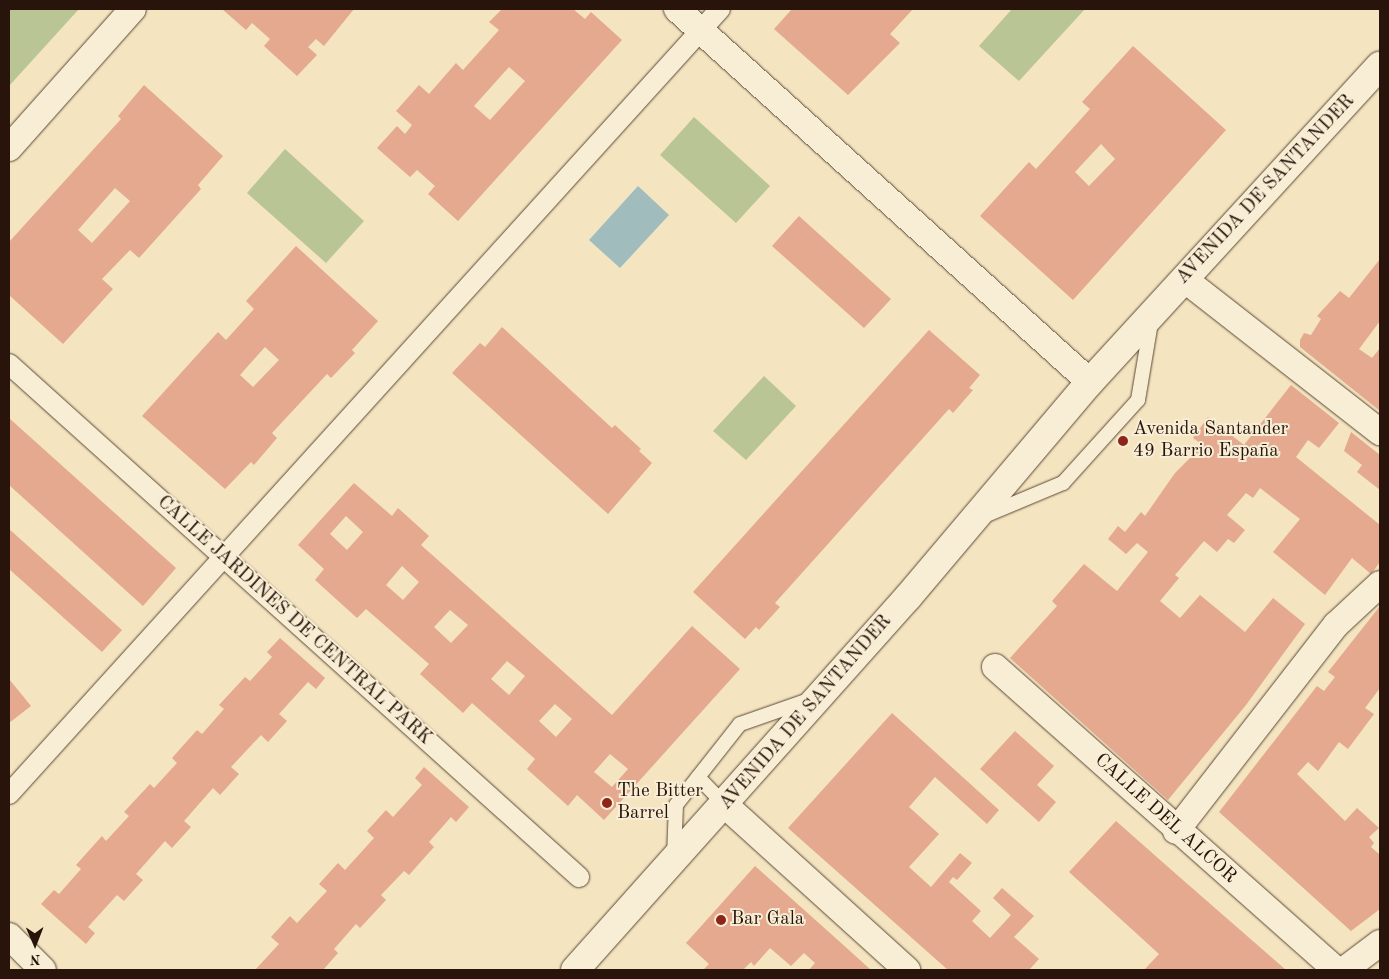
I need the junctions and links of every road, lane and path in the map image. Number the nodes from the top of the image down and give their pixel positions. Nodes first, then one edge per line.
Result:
1 (134, 9) edge
2 (677, 9) edge
3 (720, 9) edge
4 (700, 30) junction
5 (1380, 66) edge
6 (9, 148) edge
7 (1184, 279) junction
8 (1152, 315) junction
9 (9, 364) edge
10 (1090, 382) junction
11 (1380, 432) edge
12 (974, 520) junction
13 (222, 556) junction
14 (1380, 584) edge
15 (995, 667) dead end
16 (822, 695) junction
17 (698, 778) junction
18 (9, 794) edge
19 (725, 805) junction
20 (1176, 831) junction
21 (674, 862) junction
22 (579, 877) dead end
23 (9, 936) edge
24 (1380, 943) edge
25 (43, 970) edge
26 (575, 970) edge
27 (908, 970) edge
28 (1336, 970) edge
29 (1344, 970) edge

1 - 6 street
2 - 4 street
3 - 4 street
4 - 10 street
4 - 13 street
5 - 7 main road, AVENIDA DE SANTANDER
7 - 8 main road, AVENIDA DE SANTANDER
7 - 11 street
8 - 10 main road, AVENIDA DE SANTANDER
8 - 12 lane, AVENIDA DE SANTANDER
9 - 13 street, CALLE JARDINES DE CENTRAL PARK
10 - 12 main road, AVENIDA DE SANTANDER
12 - 16 main road, AVENIDA DE SANTANDER
13 - 18 street
13 - 22 street, CALLE JARDINES DE CENTRAL PARK
14 - 20 street
15 - 20 street, CALLE DEL ALCOR
16 - 17 lane
16 - 19 main road, AVENIDA DE SANTANDER
17 - 19 lane
17 - 21 lane
19 - 21 main road, AVENIDA DE SANTANDER
19 - 27 street
20 - 28 street, CALLE DEL ALCOR
21 - 26 main road, AVENIDA DE SANTANDER
23 - 25 street
24 - 29 street

